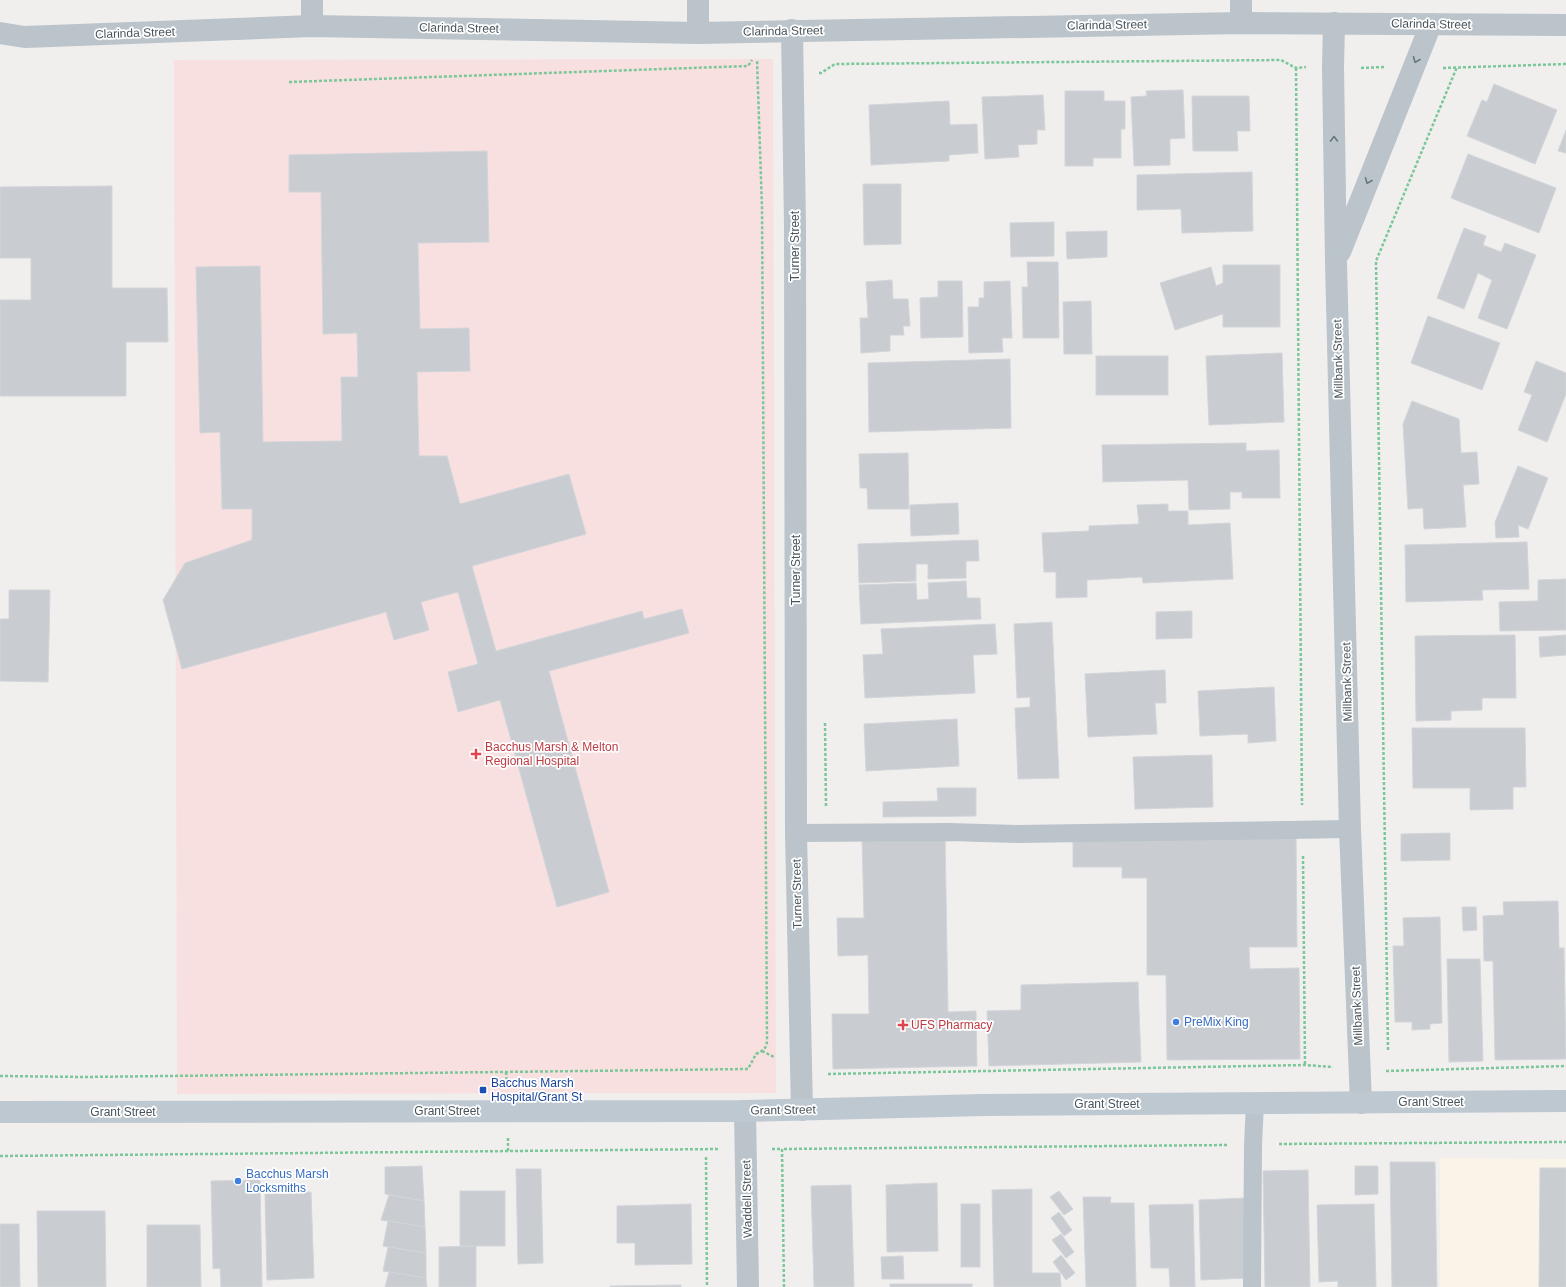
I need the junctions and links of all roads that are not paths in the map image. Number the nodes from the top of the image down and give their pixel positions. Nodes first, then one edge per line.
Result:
1 (312, 0) edge
2 (698, 0) edge
3 (1240, 0) edge
4 (1241, 23) junction
5 (1334, 23) junction
6 (1431, 24) junction
7 (1566, 25) edge
8 (312, 26) junction
9 (792, 30) junction
10 (698, 32) junction
11 (0, 33) edge
12 (1336, 262) junction
13 (1350, 829) junction
14 (796, 833) junction
15 (1566, 1101) edge
16 (1255, 1103) junction
17 (1361, 1103) junction
18 (802, 1110) junction
19 (745, 1111) junction
20 (0, 1112) edge
21 (748, 1287) edge
22 (1252, 1287) edge

1 - 8 street
2 - 10 street
3 - 4 street
4 - 5 street, Clarinda Street
4 - 9 street, Clarinda Street
5 - 6 street, Clarinda Street
12 -> 5 street, Millbank Street
6 - 7 street, Clarinda Street
6 -> 12 street, Millbank Street
8 - 10 street, Clarinda Street
8 - 11 street, Clarinda Street
9 - 10 street, Clarinda Street
9 - 14 street, Turner Street
12 - 13 street, Millbank Street
13 - 14 lane
13 - 17 street, Millbank Street
14 - 18 street, Turner Street
15 - 17 main road, Grant Street
16 - 17 main road, Grant Street
16 - 18 main road, Grant Street
16 - 22 lane
18 - 19 main road, Grant Street
19 - 20 main road, Grant Street
19 - 21 street, Waddell Street

